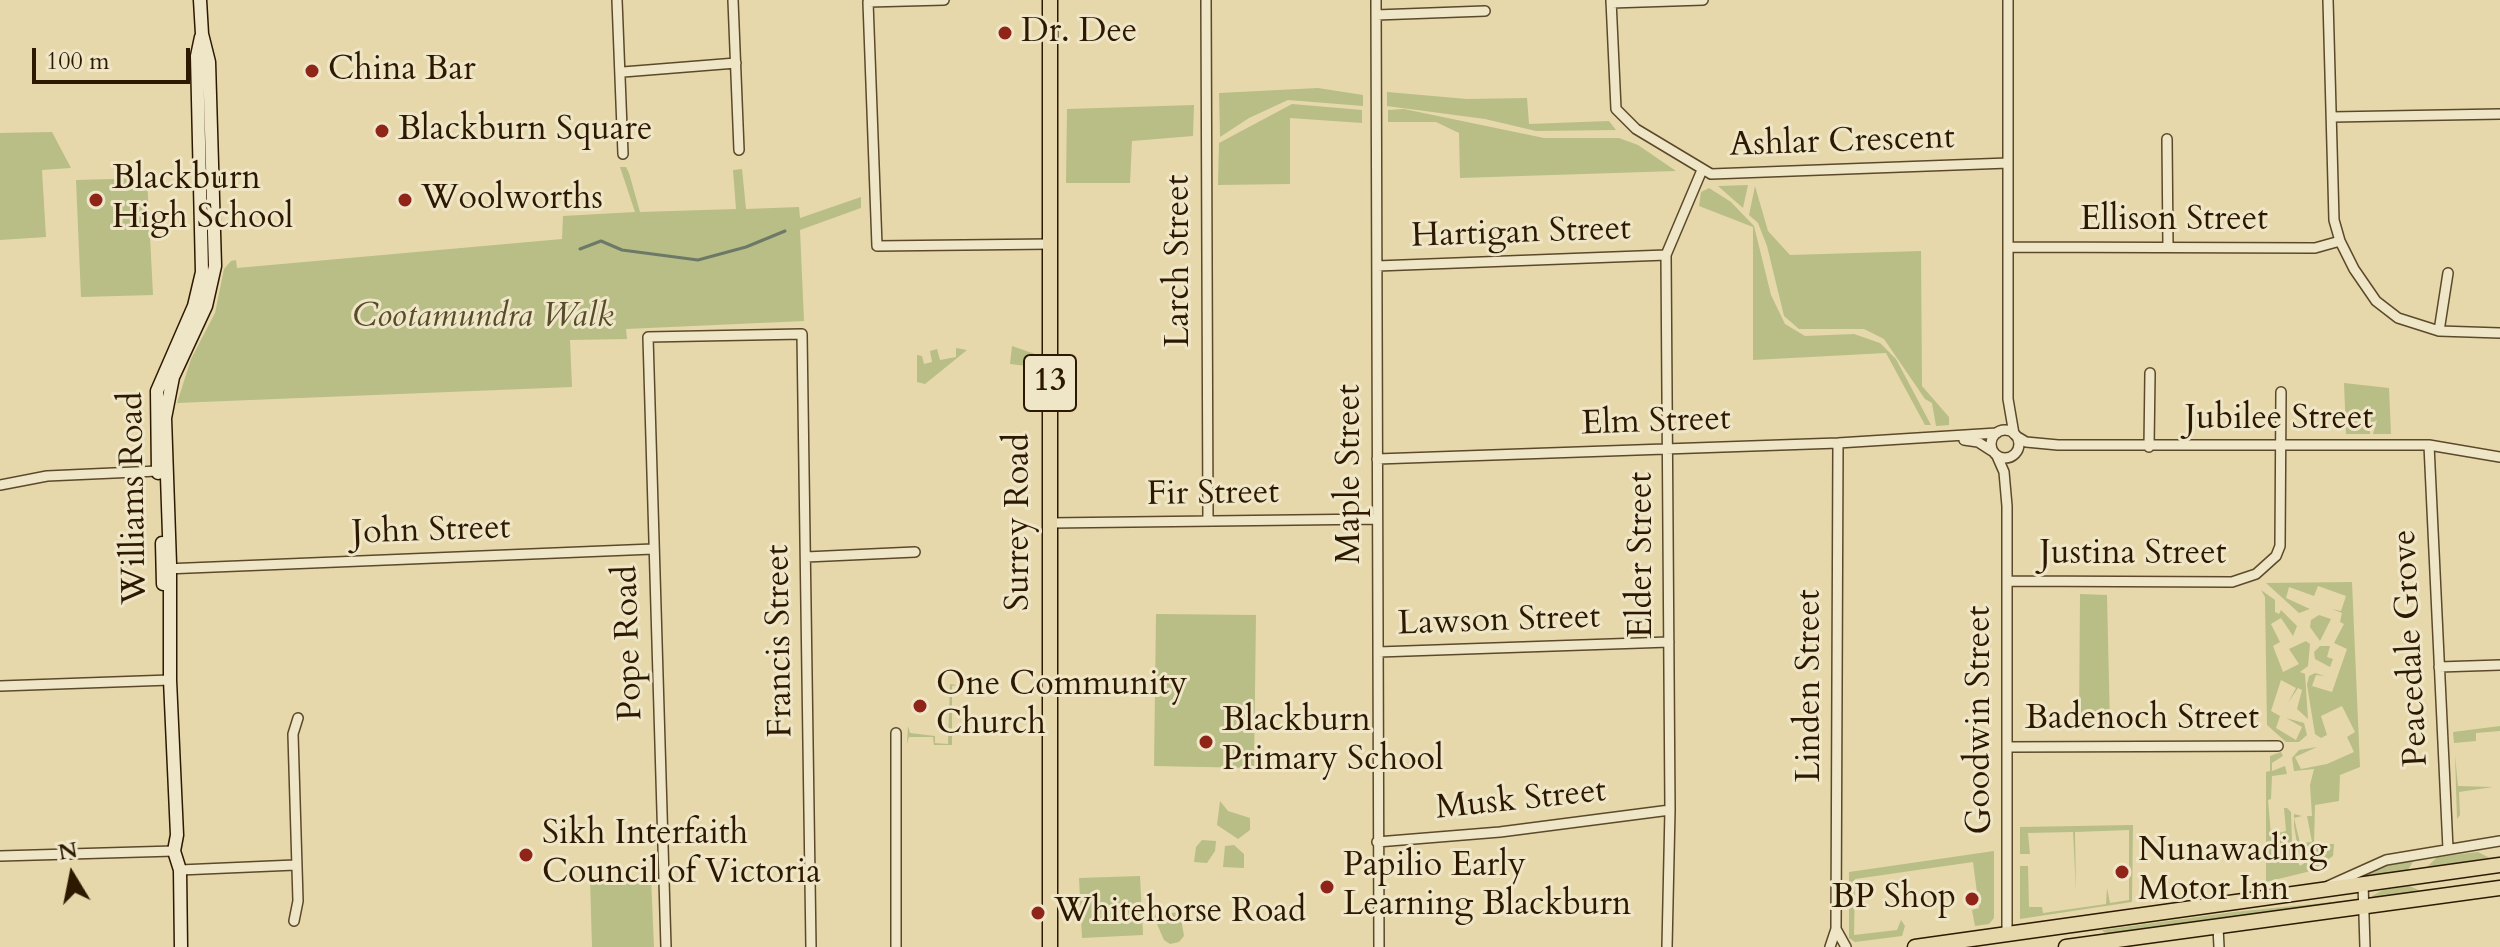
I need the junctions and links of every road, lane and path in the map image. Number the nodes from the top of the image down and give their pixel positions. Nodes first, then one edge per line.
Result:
1 (200, 0) edge
2 (617, 0) edge
3 (733, 0) edge
4 (944, 0) edge
5 (1050, 0) edge
6 (1206, 0) edge
7 (1376, 0) edge
8 (1703, 0) edge
9 (2008, 0) edge
10 (2328, 0) edge
11 (1611, 2) edge
12 (1485, 11) dead end
13 (1376, 15) junction
14 (736, 63) junction
15 (623, 72) junction
16 (2500, 114) edge
17 (2332, 117) junction
18 (205, 134) junction
19 (2167, 139) dead end
20 (739, 150) dead end
21 (623, 154) dead end
22 (2008, 163) junction
23 (1702, 170) junction
24 (201, 173) junction
25 (212, 186) junction
26 (2340, 241) junction
27 (1050, 244) junction
28 (2008, 247) junction
29 (2168, 247) junction
30 (1666, 255) junction
31 (1377, 266) junction
32 (2448, 273) dead end
33 (2439, 331) junction
34 (2500, 333) edge
35 (802, 334) joint
36 (2150, 373) dead end
37 (163, 391) junction
38 (2281, 392) dead end
39 (2008, 399) junction
40 (1998, 432) junction
41 (2015, 435) junction
42 (1936, 438) junction
43 (1838, 443) junction
44 (2058, 445) junction
45 (2429, 445) junction
46 (2149, 447) junction
47 (2281, 447) junction
48 (1668, 448) junction
49 (1994, 454) junction
50 (2014, 455) junction
51 (2500, 457) edge
52 (1377, 459) junction
53 (162, 471) junction
54 (0, 485) edge
55 (2007, 506) junction
56 (1377, 519) junction
57 (1208, 521) junction
58 (1050, 523) junction
59 (653, 549) junction
60 (915, 552) dead end
61 (806, 557) junction
62 (167, 574) junction
63 (2008, 581) junction
64 (1669, 642) junction
65 (1378, 652) junction
66 (2500, 665) edge
67 (2439, 667) junction
68 (170, 680) junction
69 (0, 686) edge
70 (298, 718) dead end
71 (896, 733) dead end
72 (2278, 746) dead end
73 (2007, 747) junction
74 (1670, 810) junction
75 (2500, 841) edge
76 (1377, 842) junction
77 (2448, 849) junction
78 (174, 851) junction
79 (0, 856) edge
80 (295, 865) junction
81 (2500, 865) edge
82 (180, 870) junction
83 (2415, 876) junction
84 (2363, 884) junction
85 (2500, 888) edge
86 (2322, 890) junction
87 (2433, 897) junction
88 (2365, 907) junction
89 (294, 921) dead end
90 (2084, 924) junction
91 (2218, 927) junction
92 (1836, 929) junction
93 (2007, 934) junction
94 (2102, 945) edge
95 (1050, 946) edge
96 (181, 947) edge
97 (666, 947) edge
98 (811, 947) edge
99 (896, 947) edge
100 (1379, 947) edge
101 (1667, 947) edge
102 (1830, 947) edge
103 (1846, 947) edge
104 (1915, 947) edge
105 (2068, 947) edge
106 (2219, 947) edge
107 (2365, 947) edge

1 - 18 main road, Williams Road
2 - 15 street
3 - 14 street
4 - 27 street
5 - 27 main road, Surrey Road / 13
6 - 57 street, Larch Street
7 - 13 street, Maple Street
8 - 11 street
9 - 22 street
10 - 17 street
11 - 23 street, Ashlar Crescent
12 - 13 street
13 - 31 street, Maple Street
14 - 15 street
14 - 20 street
15 - 21 street
16 - 17 street
17 - 26 street
18 - 24 main road, Williams Road
18 - 25 main road, Williams Road
19 - 29 street
22 - 23 street, Ashlar Crescent
22 - 28 street
23 - 30 street, Elder Street
24 - 25 main road
24 - 37 main road, Williams Road
25 - 37 main road, Williams Road
26 - 29 street, Ellison Street
26 - 33 street
27 - 58 main road, Surrey Road / 13
28 - 29 street, Ellison Street
28 - 39 street
30 - 31 street, Hartigan Street
30 - 48 street, Elder Street
31 - 52 street, Maple Street
32 - 33 street
33 - 34 street
35 - 59 street, Pope Road
35 - 61 street, Francis Street
36 - 46 street
37 - 53 main road, Williams Road
38 - 47 street
39 - 40 street
39 - 41 street
40 - 41 street
40 - 42 street, Elm Street
40 - 49 street
41 - 44 street, Jubilee Street
41 - 50 street
42 - 43 street, Elm Street
42 - 49 street, Elm Street
43 - 48 street, Elm Street
43 - 92 street, Linden Street
44 - 46 street, Jubilee Street
44 - 50 street, Jubilee Street
45 - 47 street, Jubilee Street
45 - 51 street, Jubilee Street
45 - 67 street, Peacedale Grove
46 - 47 street, Jubilee Street
47 - 63 street, Justina Street
48 - 52 street, Elm Street
48 - 64 street, Elder Street
49 - 50 street
49 - 55 street, Goodwin Street
50 - 55 street, Goodwin Street
52 - 56 street, Maple Street
53 - 54 street
53 - 62 main road, Williams Road
55 - 63 street, Goodwin Street
56 - 57 street, Fir Street
56 - 65 street, Maple Street
57 - 58 street, Fir Street
58 - 95 main road, Surrey Road / 13
59 - 62 street, John Street
59 - 97 street, Pope Road
60 - 61 street
61 - 98 street, Francis Street
62 - 68 main road, Williams Road
63 - 73 street, Goodwin Street
64 - 65 street, Lawson Street
64 - 74 street, Elder Street
65 - 76 street, Maple Street
66 - 67 street
67 - 77 street, Peacedale Grove
68 - 69 street
68 - 78 main road, Williams Road
70 - 80 street
71 - 99 street
72 - 73 street, Badenoch Street
73 - 93 street, Goodwin Street
74 - 76 street, Musk Street
74 - 101 street, Elder Street
75 - 77 street
76 - 100 street, Maple Street
77 - 86 street
78 - 79 street
78 - 82 main road, Williams Road
80 - 82 street
80 - 89 street
81 - 83 main road
82 - 96 main road, Williams Road
83 - 84 main road
83 - 87 main road
84 - 86 main road
84 - 88 street
85 - 87 main road
86 - 90 main road
87 - 88 main road
88 - 91 main road
88 - 107 street
90 - 93 main road
90 - 94 street
91 - 94 main road
91 - 106 street
92 - 102 street, Linden Street
92 - 103 street, Linden Street
93 - 104 main road
94 - 105 main road

